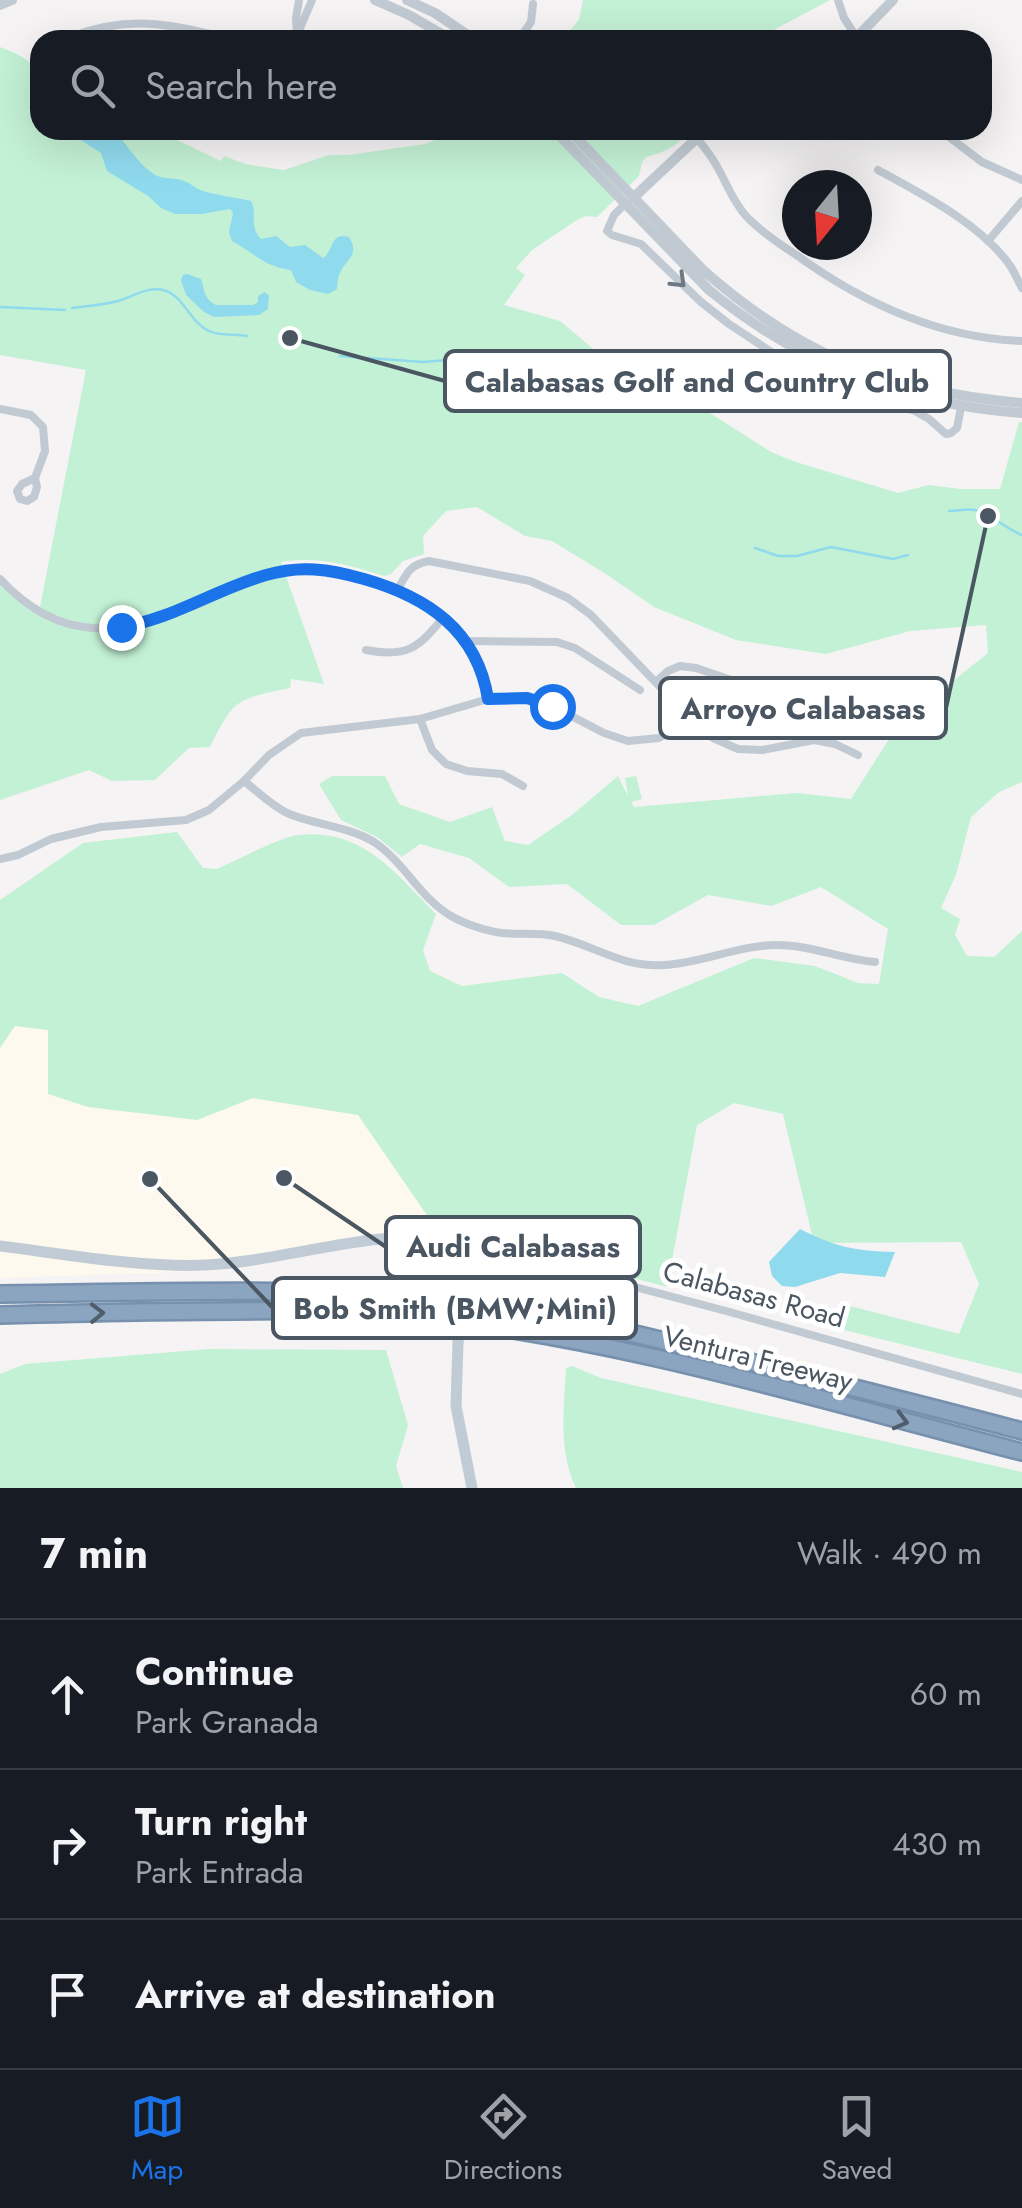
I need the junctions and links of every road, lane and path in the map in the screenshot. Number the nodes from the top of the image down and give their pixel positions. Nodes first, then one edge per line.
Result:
1 (12, 0) edge
2 (374, 0) edge
3 (407, 0) edge
4 (838, 0) edge
5 (894, 0) edge
6 (534, 2) edge
7 (299, 4) edge
8 (310, 5) edge
9 (0, 6) edge
10 (89, 30) edge
11 (189, 30) edge
12 (296, 30) edge
13 (301, 30) edge
14 (435, 30) edge
15 (460, 30) edge
16 (526, 30) edge
17 (851, 30) edge
18 (865, 30) edge
19 (565, 140) edge
20 (577, 140) edge
21 (695, 140) edge
22 (698, 140) edge
23 (953, 140) edge
24 (878, 170) dead end
25 (1022, 180) edge
26 (629, 201) junction
27 (1022, 201) edge
28 (988, 241) junction
29 (1022, 288) edge
30 (1022, 341) edge
31 (962, 402) junction
32 (1022, 403) edge
33 (0, 410) edge
34 (1022, 414) edge
35 (35, 478) dead end
36 (0, 579) edge
37 (397, 590) junction
38 (443, 618) junction
39 (465, 641) junction
40 (366, 650) dead end
41 (656, 682) junction
42 (640, 690) dead end
43 (883, 691) dead end
44 (488, 699) junction
45 (690, 718) junction
46 (420, 720) junction
47 (858, 755) dead end
48 (244, 781) junction
49 (523, 786) dead end
50 (0, 860) edge
51 (875, 962) dead end
52 (0, 1246) edge
53 (467, 1254) junction
54 (0, 1294) edge
55 (0, 1315) edge
56 (1022, 1394) edge
57 (1022, 1431) edge
58 (1022, 1452) edge
59 (472, 1488) edge

1 - 9 street
2 - 14 street
3 - 15 street
4 - 17 street
5 - 18 street
6 - 16 street
7 - 8 street
7 - 12 street
8 - 13 street
10 - 11 street
19 - 26 street
20 - 26 street
21 - 26 street
22 - 30 street
23 - 25 street
24 - 28 street
26 - 31 street
26 -> 31 street
27 - 28 street
28 - 29 street
31 - 32 street
31 - 34 street
33 - 35 street
36 - 37 street
37 - 38 street
37 - 41 street
38 - 39 street
38 - 40 street
39 - 42 street
39 - 44 street
41 - 43 street
41 - 45 street
44 - 45 street
44 - 46 street
45 - 47 street
46 - 48 street
46 - 49 street
48 - 50 street
48 - 51 street
52 - 53 main road, Calabasas Road
53 - 56 street, Calabasas Road
53 - 59 main road, bridge
54 - 57 highway, Ventura Freeway
55 -> 58 highway, Ventura Freeway

